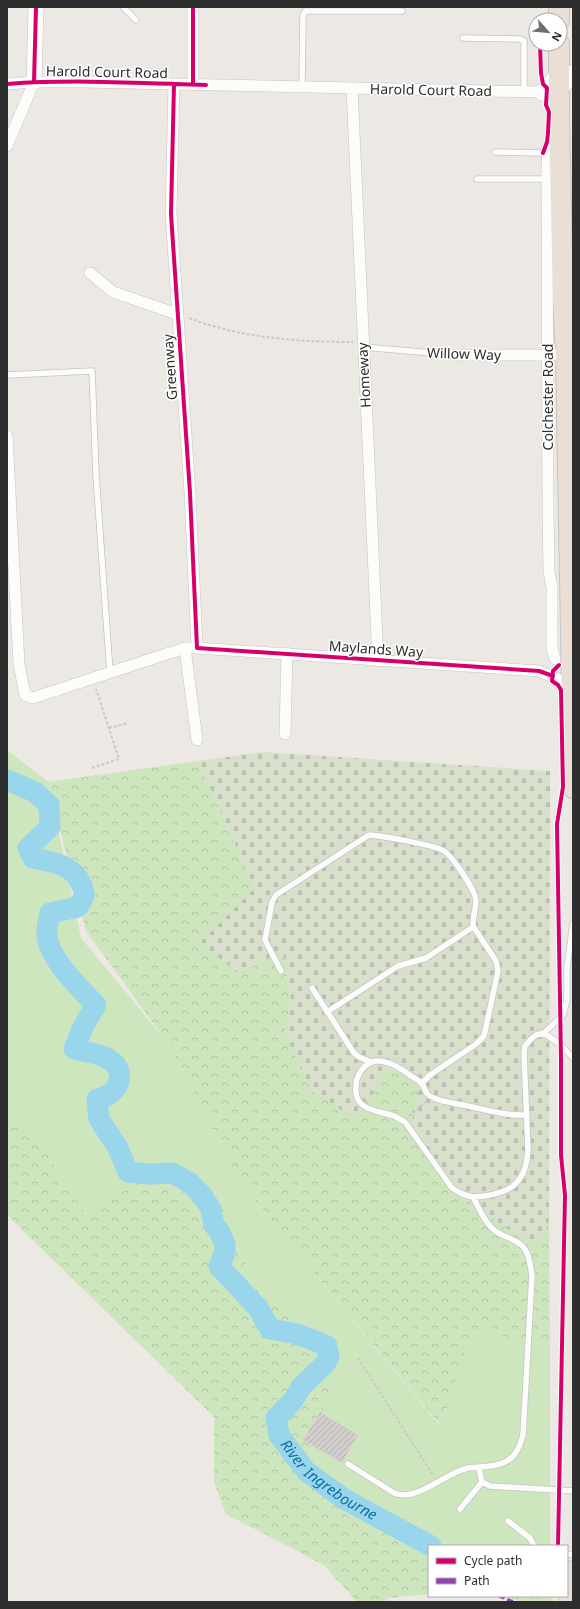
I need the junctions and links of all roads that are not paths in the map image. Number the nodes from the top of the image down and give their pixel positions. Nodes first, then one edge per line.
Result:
1 (36, 7) edge
2 (123, 7) edge
3 (193, 7) edge
4 (402, 11) dead end
5 (136, 20) dead end
6 (463, 38) dead end
7 (561, 52) edge
8 (566, 69) edge
9 (34, 82) junction
10 (7, 84) edge
11 (174, 84) junction
12 (194, 84) junction
13 (302, 87) junction
14 (352, 88) junction
15 (559, 91) junction
16 (524, 92) junction
17 (538, 92) junction
18 (560, 139) junction
19 (7, 146) edge
20 (496, 152) dead end
21 (547, 156) junction
22 (477, 179) dead end
23 (547, 179) junction
24 (90, 273) dead end
25 (177, 314) junction
26 (363, 344) junction
27 (455, 355) joint
28 (557, 355) junction
29 (7, 375) edge
30 (7, 436) edge
31 (571, 632) junction
32 (185, 648) junction
33 (197, 648) junction
34 (287, 653) junction
35 (555, 660) junction
36 (378, 661) junction
37 (539, 671) junction
38 (110, 673) junction
39 (568, 688) edge
40 (284, 734) dead end
41 (197, 740) dead end
42 (573, 788) edge
43 (573, 923) edge
44 (473, 927) junction
45 (282, 971) dead end
46 (312, 988) dead end
47 (327, 1012) junction
48 (544, 1033) junction
49 (573, 1058) edge
50 (370, 1062) junction
51 (422, 1083) junction
52 (527, 1115) junction
53 (473, 1197) junction
54 (348, 1464) dead end
55 (479, 1468) junction
56 (482, 1482) junction
57 (573, 1491) edge
58 (460, 1509) dead end
59 (508, 1521) dead end
60 (534, 1545) edge
61 (571, 1575) edge
62 (569, 1602) edge

1 - 9 street
2 - 5 lane
3 - 12 street
4 - 13 lane
6 - 16 lane
7 - 8 highway, Colchester Road
8 - 15 highway, Colchester Road
8 - 17 street
9 - 10 street, Harold Court Road
9 - 11 street, Harold Court Road
9 - 19 street
11 - 12 street, Harold Court Road
11 - 25 street, Greenway
12 - 13 street, Harold Court Road
13 - 14 street, Harold Court Road
14 - 16 street, Harold Court Road
14 - 26 street, Homeway
15 - 17 street, Harold Court Road
15 - 18 highway, Colchester Road
16 - 17 street, Harold Court Road
18 - 21 street
18 - 28 highway, Colchester Road
20 - 21 lane
21 - 23 street, Colchester Road
22 - 23 lane
23 - 28 street, Colchester Road
24 - 25 street
25 - 33 street, Greenway
26 - 27 lane, Willow Way
26 - 36 street, Homeway
27 - 28 street, Willow Way
28 - 31 highway, Colchester Road
28 - 35 street, Colchester Road
29 - 38 lane
30 - 38 street, Maylands Way
31 - 35 street
31 - 39 highway, Colchester Road
32 - 33 street, Maylands Way
32 - 38 street, Maylands Way
32 - 41 street
33 - 34 street, Maylands Way
34 - 36 street, Maylands Way
34 - 40 street
35 - 37 street
35 - 39 street, Colchester Road
36 - 37 street, Maylands Way
37 - 39 street, Maylands Way
39 - 42 highway, Colchester Road
43 - 48 lane
44 - 45 lane
44 - 47 lane
44 - 51 lane
46 - 47 lane
47 - 50 lane
48 - 49 lane
48 - 52 lane
50 - 51 lane
50 - 53 lane
51 - 52 lane
52 - 53 lane
53 - 55 lane
54 - 55 lane
55 - 56 lane
56 - 57 lane
56 - 58 lane
59 - 60 lane
61 - 62 highway

